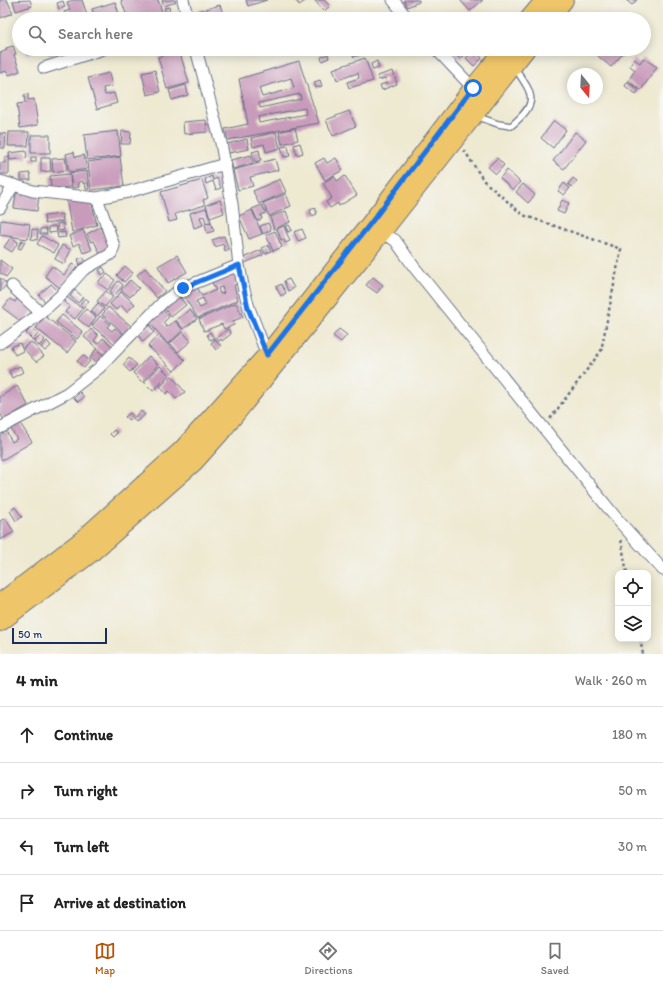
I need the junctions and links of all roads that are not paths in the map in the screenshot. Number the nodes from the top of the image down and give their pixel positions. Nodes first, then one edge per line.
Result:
1 (183, 0) edge
2 (393, 0) edge
3 (545, 0) edge
4 (564, 0) edge
5 (186, 12) edge
6 (402, 12) edge
7 (535, 12) edge
8 (555, 12) edge
9 (81, 56) edge
10 (198, 56) edge
11 (443, 56) edge
12 (499, 56) edge
13 (520, 56) edge
14 (513, 65) junction
15 (44, 68) dead end
16 (473, 88) junction
17 (474, 115) junction
18 (225, 164) junction
19 (0, 181) edge
20 (13, 186) junction
21 (97, 198) junction
22 (0, 208) edge
23 (381, 233) junction
24 (239, 265) junction
25 (12, 286) dead end
26 (40, 313) junction
27 (0, 343) edge
28 (267, 355) junction
29 (1, 424) edge
30 (663, 570) edge
31 (0, 603) edge
32 (0, 622) edge

1 - 5 street
2 - 6 street
3 - 7 main road
4 - 8 main road
9 - 15 street
10 - 18 street
11 - 16 street
12 - 16 main road
13 - 14 main road
14 - 17 main road
14 - 17 lane
16 - 28 main road
17 - 23 main road
18 - 21 street
18 - 24 street
19 - 20 street
20 - 21 street
20 - 22 street
21 - 26 street
23 - 30 street
23 - 32 main road
24 - 28 street
24 - 29 street
25 - 26 street
26 - 27 street
28 - 31 main road

